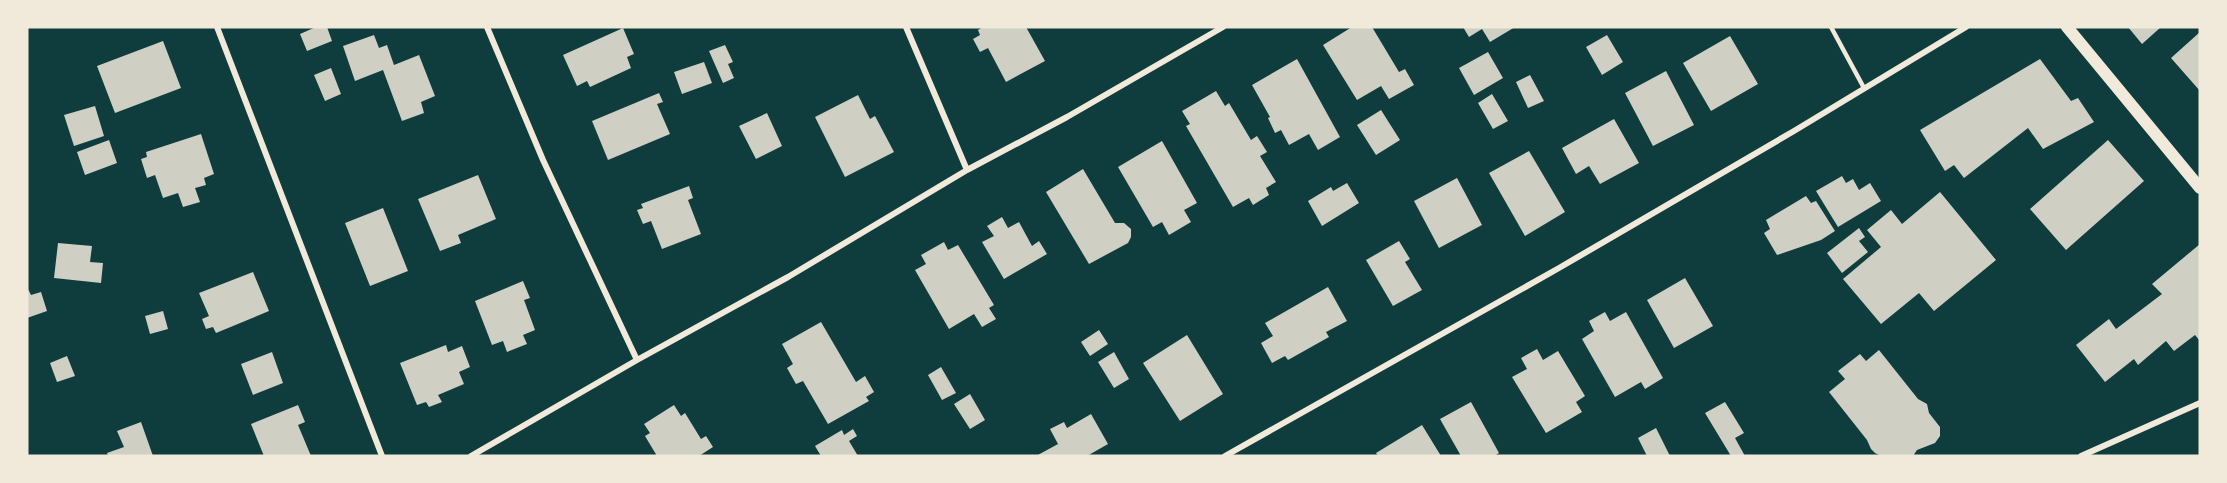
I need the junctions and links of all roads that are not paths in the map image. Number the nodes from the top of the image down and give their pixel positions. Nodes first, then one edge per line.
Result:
1 (217, 27) edge
2 (487, 27) edge
3 (906, 27) edge
4 (1223, 27) edge
5 (1831, 27) edge
6 (1966, 27) edge
7 (2067, 27) edge
8 (1864, 88) junction
9 (967, 170) junction
10 (2200, 188) edge
11 (638, 360) junction
12 (2200, 403) edge
13 (382, 456) edge
14 (471, 456) edge
15 (1224, 456) edge
16 (2081, 456) edge

1 - 13 street
2 - 11 street
3 - 9 street
4 - 9 street
5 - 8 lane
6 - 8 street
7 - 10 main road
8 - 15 street
9 - 11 street
11 - 14 street
12 - 16 street

